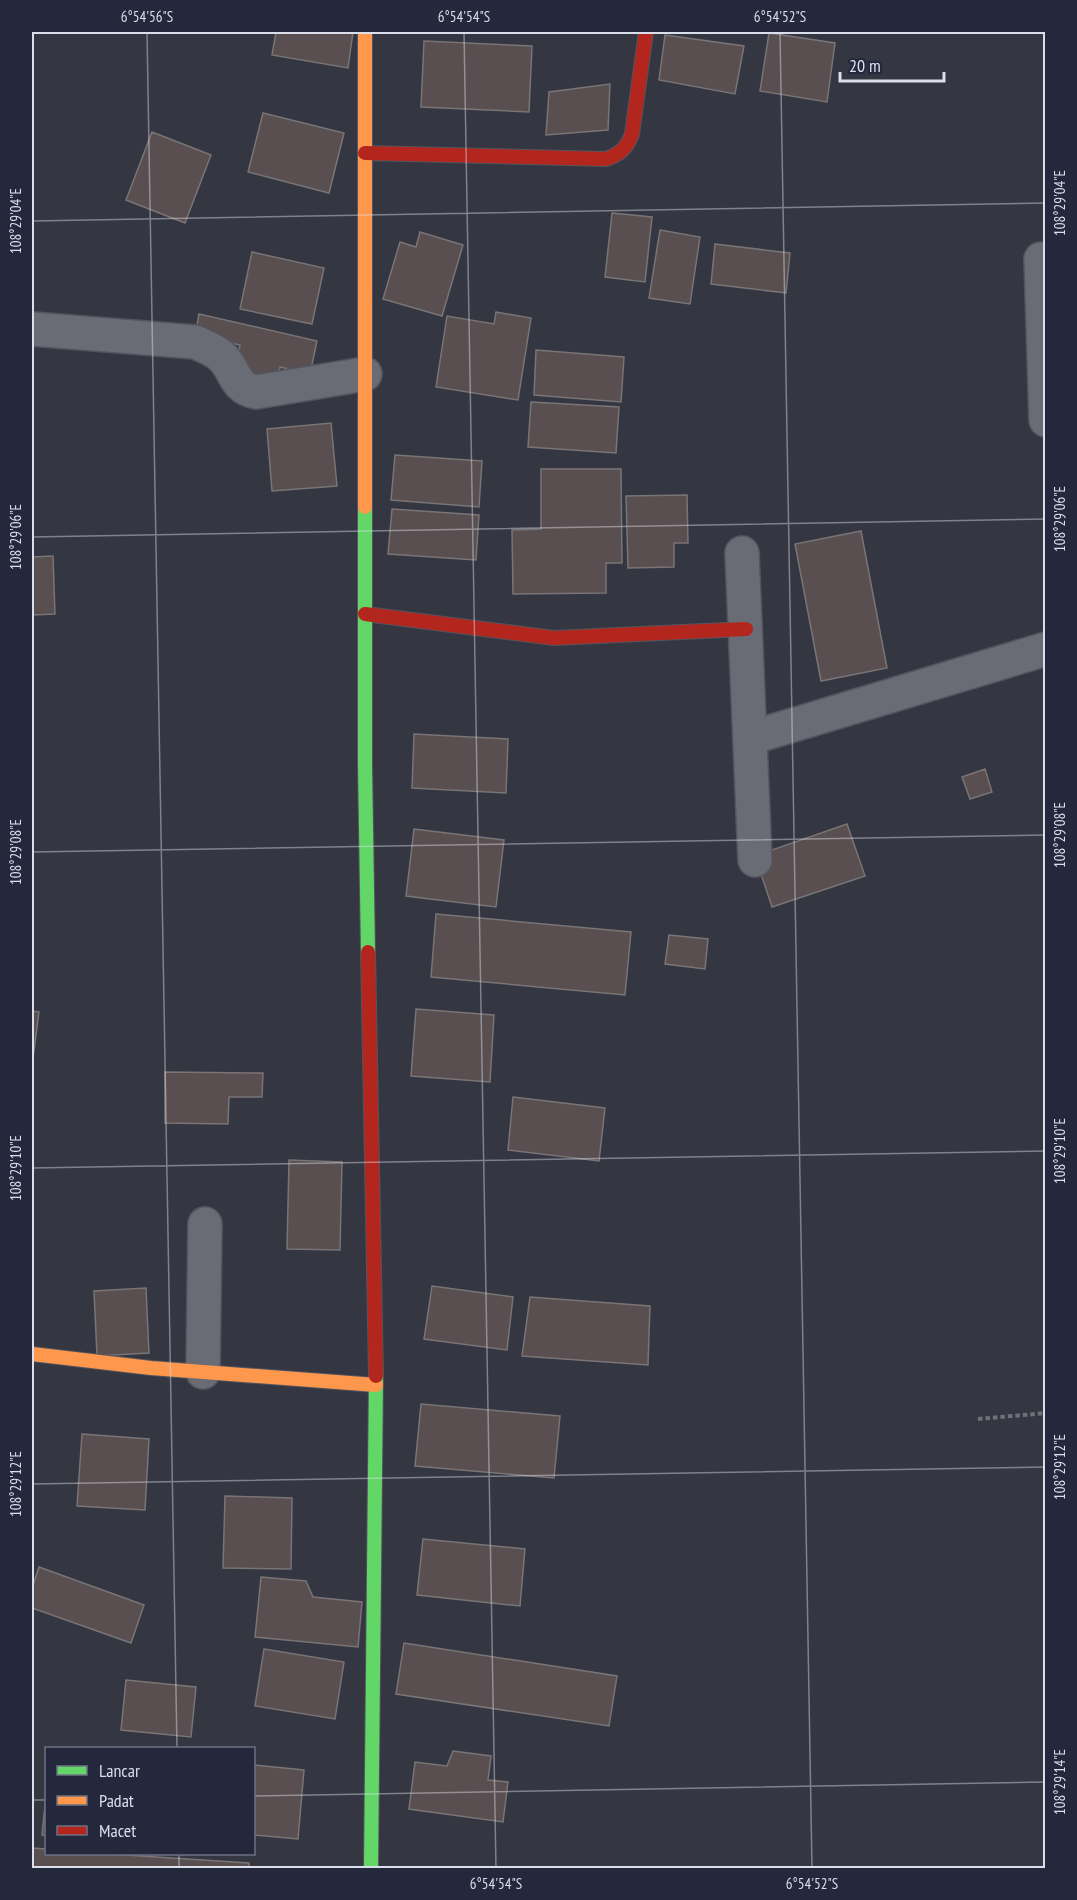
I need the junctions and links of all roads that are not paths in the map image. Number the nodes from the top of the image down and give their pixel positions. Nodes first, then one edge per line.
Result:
1 (365, 32) edge
2 (646, 32) edge
3 (365, 153) junction
4 (1041, 259) dead end
5 (32, 329) edge
6 (365, 374) junction
7 (1046, 420) edge
8 (742, 553) dead end
9 (365, 614) junction
10 (746, 629) junction
11 (1046, 649) edge
12 (750, 738) junction
13 (754, 860) dead end
14 (205, 1224) dead end
15 (32, 1354) edge
16 (203, 1372) junction
17 (376, 1385) junction
18 (372, 1869) edge

1 - 3 street
2 - 3 street
3 - 6 street
4 - 7 street
5 - 6 street
6 - 9 street
8 - 10 street
9 - 10 street
9 - 17 street
10 - 12 street
11 - 12 street
12 - 13 street
14 - 16 street
15 - 16 street
16 - 17 street
17 - 18 street

